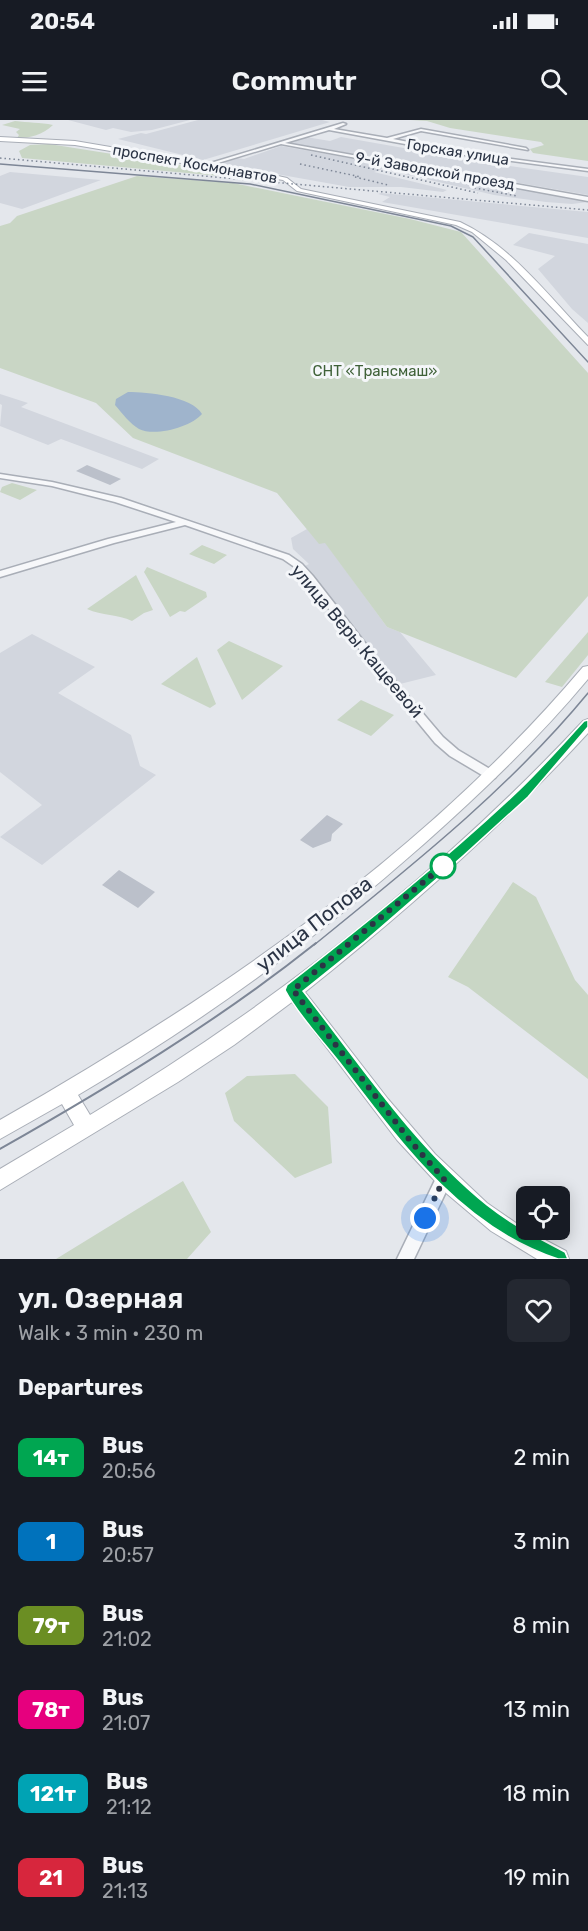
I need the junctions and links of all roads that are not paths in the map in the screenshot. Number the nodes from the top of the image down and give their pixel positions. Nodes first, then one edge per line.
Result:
1 (336, 122) dead end
2 (329, 129) junction
3 (0, 139) edge
4 (386, 140) junction
5 (283, 144) junction
6 (526, 149) dead end
7 (206, 165) junction
8 (588, 170) edge
9 (588, 199) edge
10 (588, 342) edge
11 (0, 476) edge
12 (185, 523) junction
13 (0, 574) edge
14 (588, 670) edge
15 (588, 724) edge
16 (491, 776) junction
17 (293, 990) junction
18 (65, 1092) junction
19 (87, 1128) junction
20 (0, 1130) edge
21 (444, 1179) junction
22 (0, 1180) edge
23 (405, 1259) edge
24 (558, 1259) edge

1 - 2 street, Горская улица
2 - 4 street, Горская улица
2 - 5 street, Горская улица
3 - 7 main road, проспект Космонавтов
4 - 6 street
4 - 8 street, Горская улица
5 - 7 street, Горская улица
5 - 9 street, 9-й Заводской проезд
7 - 10 main road, проспект Космонавтов
11 - 12 street, улица Веры Кащеевой
12 - 13 street
12 - 16 street, улица Веры Кащеевой
14 - 16 main road, улица Попова
15 - 17 main road, улица Попова
16 - 18 main road, улица Попова
17 - 19 main road, улица Попова
17 - 21 main road
18 - 19 main road
18 - 20 main road, улица Попова
19 - 22 main road, улица Попова
21 - 23 street
21 - 24 main road

